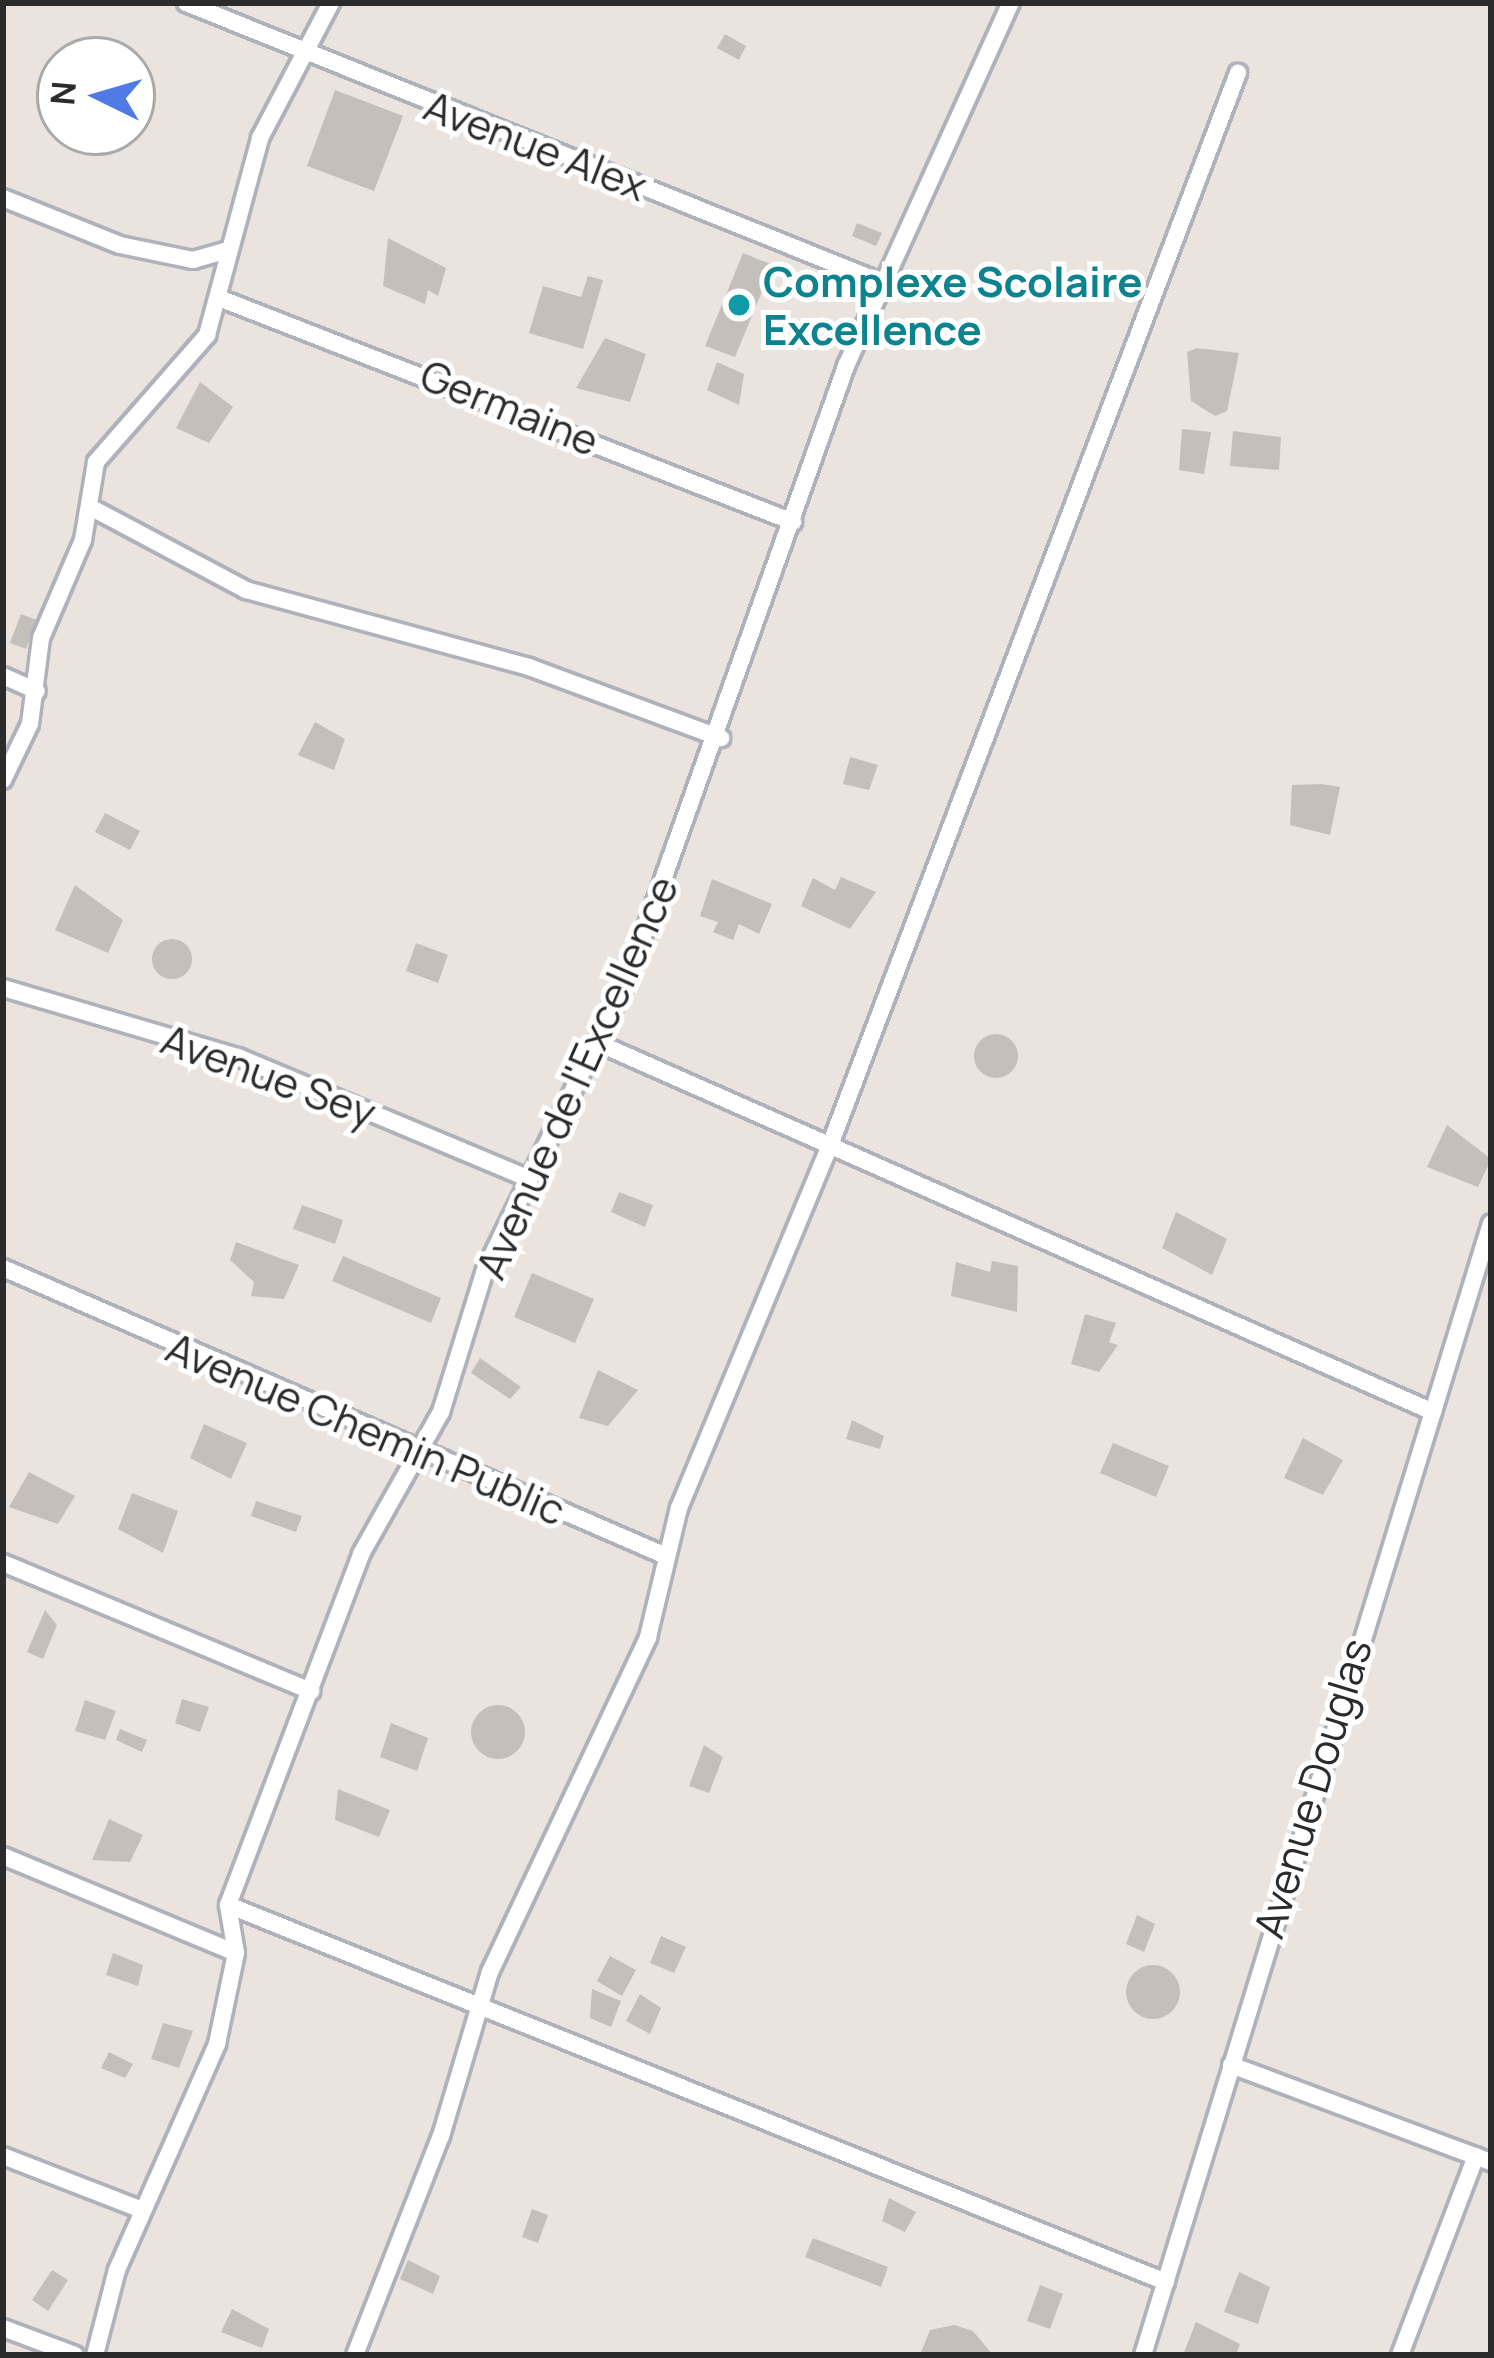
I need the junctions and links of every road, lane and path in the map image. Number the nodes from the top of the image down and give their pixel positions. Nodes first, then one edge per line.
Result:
1 (186, 3) edge
2 (331, 3) edge
3 (1011, 3) edge
4 (307, 53) junction
5 (1238, 73) dead end
6 (3, 198) edge
7 (227, 250) junction
8 (888, 285) junction
9 (224, 299) junction
10 (90, 507) junction
11 (793, 523) junction
12 (3, 676) edge
13 (37, 691) junction
14 (721, 738) junction
15 (3, 780) edge
16 (3, 988) edge
17 (598, 1043) junction
18 (832, 1140) junction
19 (530, 1179) junction
20 (1491, 1223) edge
21 (3, 1268) edge
22 (1433, 1412) junction
23 (423, 1443) junction
24 (666, 1556) junction
25 (3, 1563) edge
26 (311, 1691) junction
27 (3, 1856) edge
28 (228, 1906) junction
29 (236, 1953) junction
30 (478, 2004) junction
31 (1231, 2065) junction
32 (3, 2156) edge
33 (1484, 2159) edge
34 (142, 2210) junction
35 (1166, 2282) junction
36 (3, 2328) edge
37 (75, 2355) edge
38 (95, 2355) edge
39 (355, 2355) edge
40 (1143, 2355) edge
41 (1400, 2355) edge

1 - 4 street, Avenue Alex
2 - 4 street
3 - 8 street, Avenue de l'Excellence
4 - 7 street
4 - 8 street, Avenue Alex
5 - 18 street
6 - 7 street
7 - 9 street
8 - 11 street, Avenue de l'Excellence
9 - 10 street
9 - 11 street, Germaine
10 - 13 street
10 - 14 street
11 - 14 street, Avenue de l'Excellence
12 - 13 street
13 - 15 street
14 - 17 street, Avenue de l'Excellence
16 - 19 street, Avenue Sey
17 - 18 street
17 - 19 street, Avenue de l'Excellence
18 - 22 street
18 - 24 street
19 - 23 street, Avenue de l'Excellence
20 - 22 street, Avenue Douglas
21 - 23 street, Avenue Chemin Public
22 - 31 street, Avenue Douglas
23 - 24 street, Avenue Chemin Public
23 - 26 street, Avenue de l'Excellence
24 - 30 street
25 - 26 street
26 - 28 street, Avenue de l'Excellence
27 - 29 street
28 - 29 street
28 - 30 street
29 - 34 street
30 - 35 street
30 - 39 street
31 - 33 street
31 - 35 street, Avenue Douglas
32 - 34 street
33 - 41 street
34 - 38 street
35 - 40 street, Avenue Douglas
36 - 37 street

